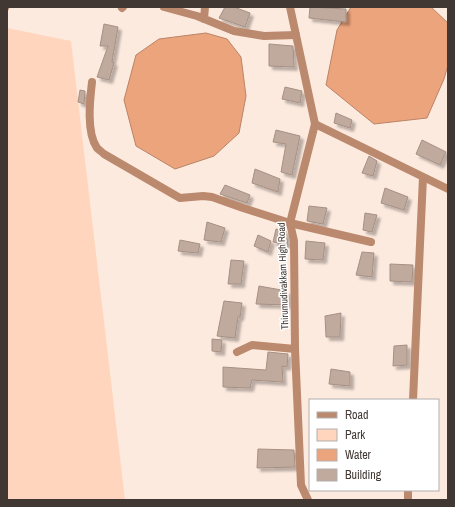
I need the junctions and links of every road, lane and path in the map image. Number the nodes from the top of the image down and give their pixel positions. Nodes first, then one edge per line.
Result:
1 (164, 7) edge
2 (205, 7) edge
3 (290, 7) edge
4 (204, 19) junction
5 (296, 36) junction
6 (92, 82) dead end
7 (315, 124) junction
8 (423, 177) junction
9 (448, 189) edge
10 (290, 223) junction
11 (371, 242) dead end
12 (295, 349) junction
13 (237, 352) dead end
14 (413, 399) edge
15 (308, 500) edge

1 - 4 street
2 - 4 street
3 - 5 street, Thirumudivakkam High Road
4 - 5 street
5 - 7 street, Thirumudivakkam High Road
6 - 10 street
7 - 8 street
7 - 10 street, Thirumudivakkam High Road
8 - 9 street
8 - 14 street
10 - 11 street
10 - 12 street, Thirumudivakkam High Road
12 - 13 street
12 - 15 street, Thirumudivakkam High Road

